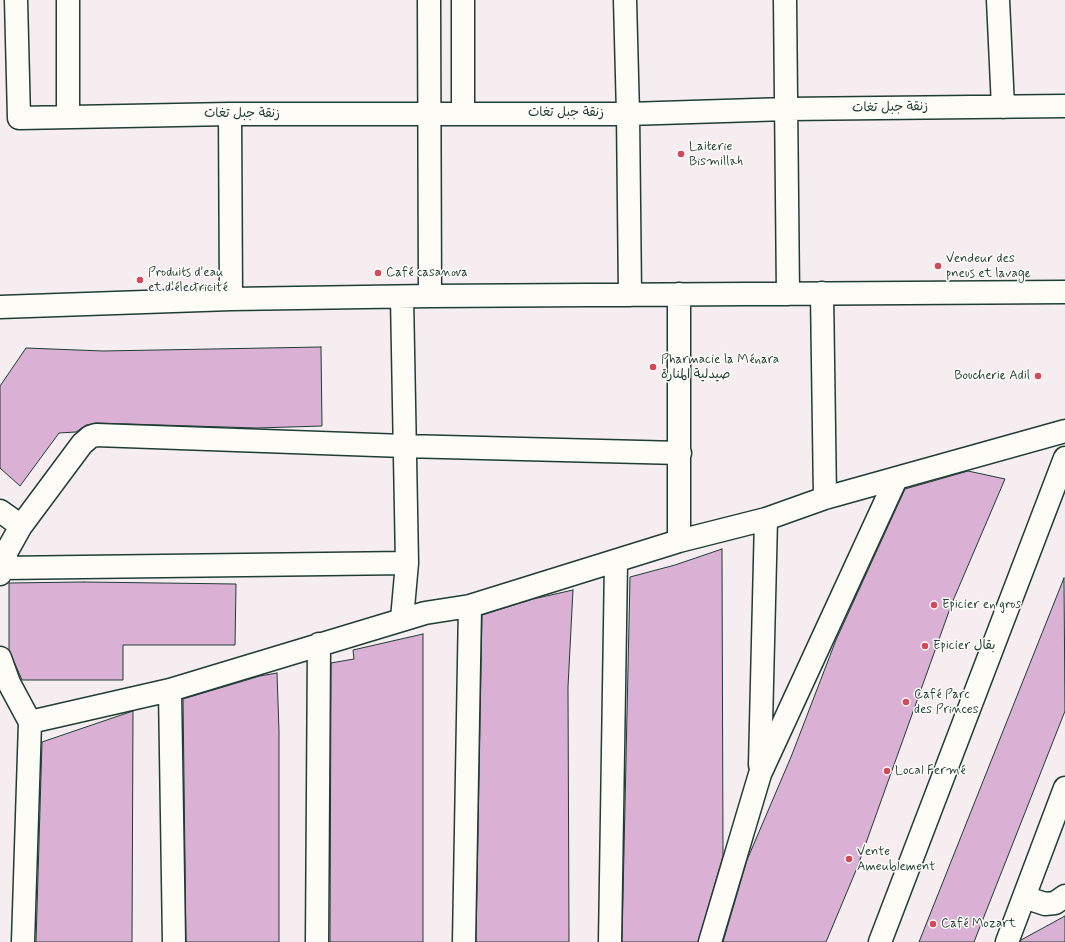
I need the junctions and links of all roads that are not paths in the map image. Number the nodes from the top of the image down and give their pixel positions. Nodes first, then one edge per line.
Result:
1 (16, 0) edge
2 (68, 0) edge
3 (429, 0) edge
4 (463, 0) edge
5 (625, 0) edge
6 (785, 0) edge
7 (998, 0) edge
8 (1065, 106) edge
9 (1002, 107) junction
10 (787, 109) junction
11 (430, 113) junction
12 (463, 113) junction
13 (230, 114) junction
14 (628, 114) junction
15 (68, 116) junction
16 (1065, 292) edge
17 (822, 293) junction
18 (630, 294) junction
19 (679, 294) junction
20 (788, 294) junction
21 (402, 296) junction
22 (430, 296) junction
23 (231, 299) junction
24 (0, 307) edge
25 (1065, 431) edge
26 (404, 446) junction
27 (680, 453) junction
28 (1065, 458) edge
29 (896, 479) junction
30 (825, 498) junction
31 (0, 511) edge
32 (766, 518) junction
33 (21, 526) junction
34 (679, 542) junction
35 (616, 562) junction
36 (407, 563) junction
37 (0, 571) edge
38 (470, 606) junction
39 (402, 619) junction
40 (319, 644) junction
41 (0, 658) edge
42 (170, 690) junction
43 (30, 722) junction
44 (760, 774) junction
45 (1064, 797) edge
46 (1065, 896) edge
47 (1024, 897) junction
48 (23, 942) edge
49 (174, 942) edge
50 (317, 942) edge
51 (464, 942) edge
52 (610, 942) edge
53 (710, 942) edge
54 (880, 942) edge
55 (1007, 942) edge

1 - 15 street, زنقة جبل تغات
2 - 15 street
3 - 11 street
4 - 12 street
5 - 14 street
6 - 10 street
7 - 9 street
8 - 9 street, زنقة جبل تغات
9 - 10 street, زنقة جبل تغات
10 - 14 street, زنقة جبل تغات
10 - 20 street
11 - 12 street, زنقة جبل تغات
11 - 13 street, زنقة جبل تغات
11 - 22 street
12 - 14 street, زنقة جبل تغات
13 - 15 street, زنقة جبل تغات
13 - 23 street
14 - 18 street
16 - 17 street
17 - 20 street
17 - 30 street
18 - 19 street
18 - 22 street
19 - 20 street
19 - 27 street
21 - 22 street
21 - 23 street
21 - 26 street
23 - 24 street
25 - 29 street
26 - 27 street
26 - 33 street
26 - 36 street
27 - 34 street
28 - 54 street
29 - 30 street
29 - 44 street
30 - 32 street
31 - 33 street
32 - 34 street
32 - 44 street
33 - 37 street
34 - 35 street
35 - 38 street
35 - 52 street
36 - 37 street
36 - 39 street
38 - 39 street
38 - 51 street
39 - 40 street
40 - 42 street
40 - 50 street
41 - 43 street
42 - 43 street
42 - 49 street
43 - 48 street
44 - 53 street
45 - 47 street
46 - 47 street
47 - 55 street

